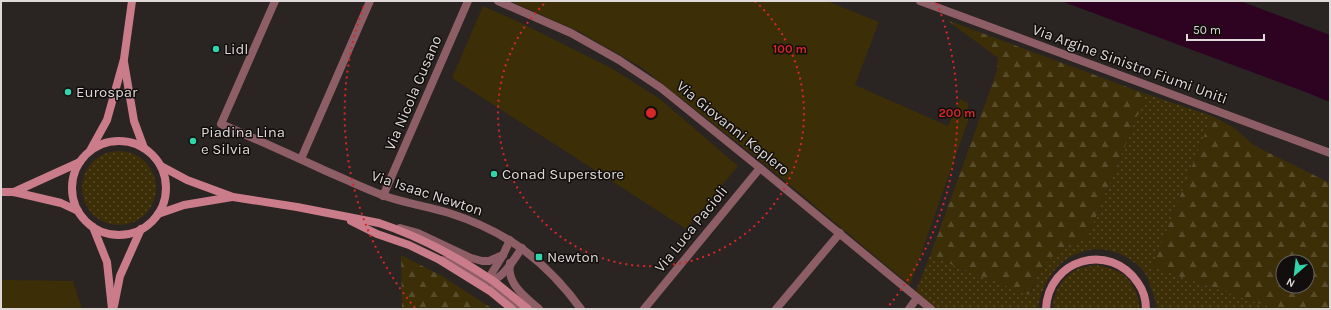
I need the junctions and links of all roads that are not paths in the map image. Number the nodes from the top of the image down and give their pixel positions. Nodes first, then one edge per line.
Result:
1 (132, 1) edge
2 (275, 1) edge
3 (370, 1) edge
4 (468, 1) edge
5 (498, 1) edge
6 (920, 1) edge
7 (124, 60) junction
8 (144, 148) junction
9 (91, 150) junction
10 (1330, 153) edge
11 (301, 159) junction
12 (80, 162) junction
13 (161, 166) junction
14 (760, 168) junction
15 (1, 192) edge
16 (14, 192) junction
17 (383, 196) junction
18 (233, 197) junction
19 (78, 211) junction
20 (158, 214) junction
21 (341, 216) junction
22 (93, 227) junction
23 (392, 227) junction
24 (142, 229) junction
25 (840, 233) junction
26 (510, 240) junction
27 (522, 248) junction
28 (503, 255) junction
29 (440, 260) junction
30 (510, 263) junction
31 (492, 281) junction
32 (917, 298) junction
33 (1147, 307) edge
34 (113, 309) edge
35 (512, 309) edge
36 (519, 309) edge
37 (528, 309) edge
38 (539, 309) edge
39 (581, 309) edge
40 (644, 309) edge
41 (776, 309) edge
42 (909, 309) edge
43 (931, 309) edge
44 (1046, 309) edge

1 - 7 main road
2 - 11 street, Via Isaac Newton
3 - 11 street
4 - 17 street, Via Nicola Cusano
5 - 14 street, Via Giovanni Keplero
6 - 10 street, Via Argine Sinistro Fiumi Uniti
7 - 8 main road
7 - 9 main road
8 - 9 main road
8 - 13 main road
9 - 12 main road
11 - 17 street, Via Isaac Newton
12 - 16 main road
12 - 19 main road
13 - 18 main road
13 - 20 main road
14 - 25 street, Via Giovanni Keplero
14 - 40 street, Via Luca Pacioli
15 - 16 main road
16 - 19 main road
17 - 26 street, Via Isaac Newton
18 - 20 main road
18 - 21 main road
19 - 22 main road
20 - 24 main road
21 - 23 main road
21 - 29 main road
22 - 24 main road
22 - 34 main road
23 - 28 street
23 - 31 main road
24 - 34 main road
25 - 32 street, Via Giovanni Keplero
25 - 41 street
26 - 27 street, Via Isaac Newton
26 - 28 street
27 - 30 street
27 - 39 street, Via Isaac Newton
28 - 31 street
29 - 31 street
29 - 35 main road
30 - 31 street
30 - 38 street
31 - 36 street
31 - 37 main road
32 - 42 street
32 - 43 street, Via Giovanni Keplero
33 - 44 main road

